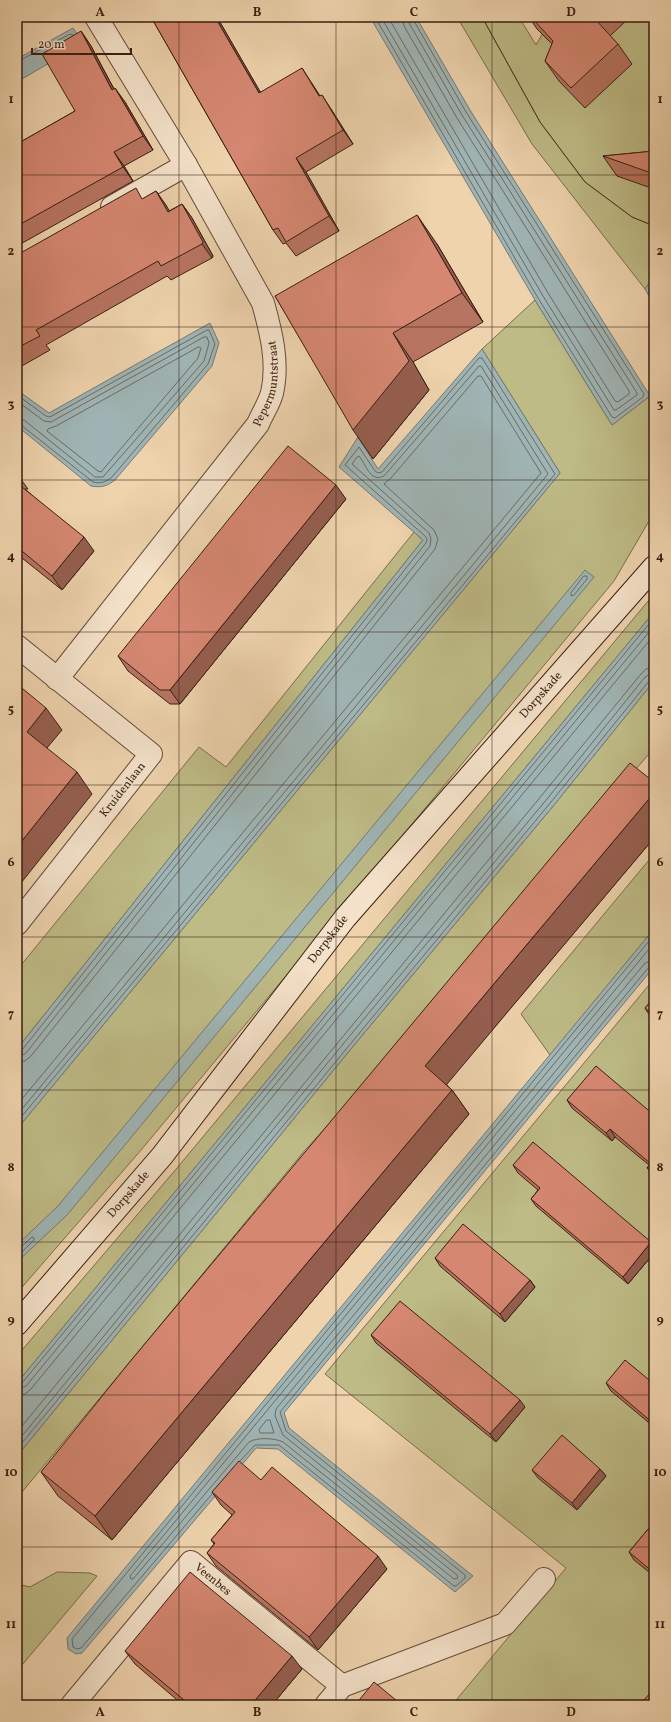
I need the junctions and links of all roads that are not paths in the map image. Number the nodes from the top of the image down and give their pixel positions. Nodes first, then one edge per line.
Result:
1 (96, 17) edge
2 (186, 165) junction
3 (91, 218) edge
4 (654, 567) edge
5 (17, 646) edge
6 (56, 679) junction
7 (17, 924) edge
8 (17, 1324) edge
9 (544, 1579) dead end
10 (342, 1686) junction
11 (72, 1705) edge
12 (326, 1705) edge

1 - 2 street, Pepermuntstraat
2 - 3 street
2 - 6 street, Pepermuntstraat
4 - 8 street, Dorpskade
5 - 6 street, Kruidenlaan
6 - 7 street, Kruidenlaan
9 - 10 street
10 - 11 street, Veenbes
10 - 12 street

